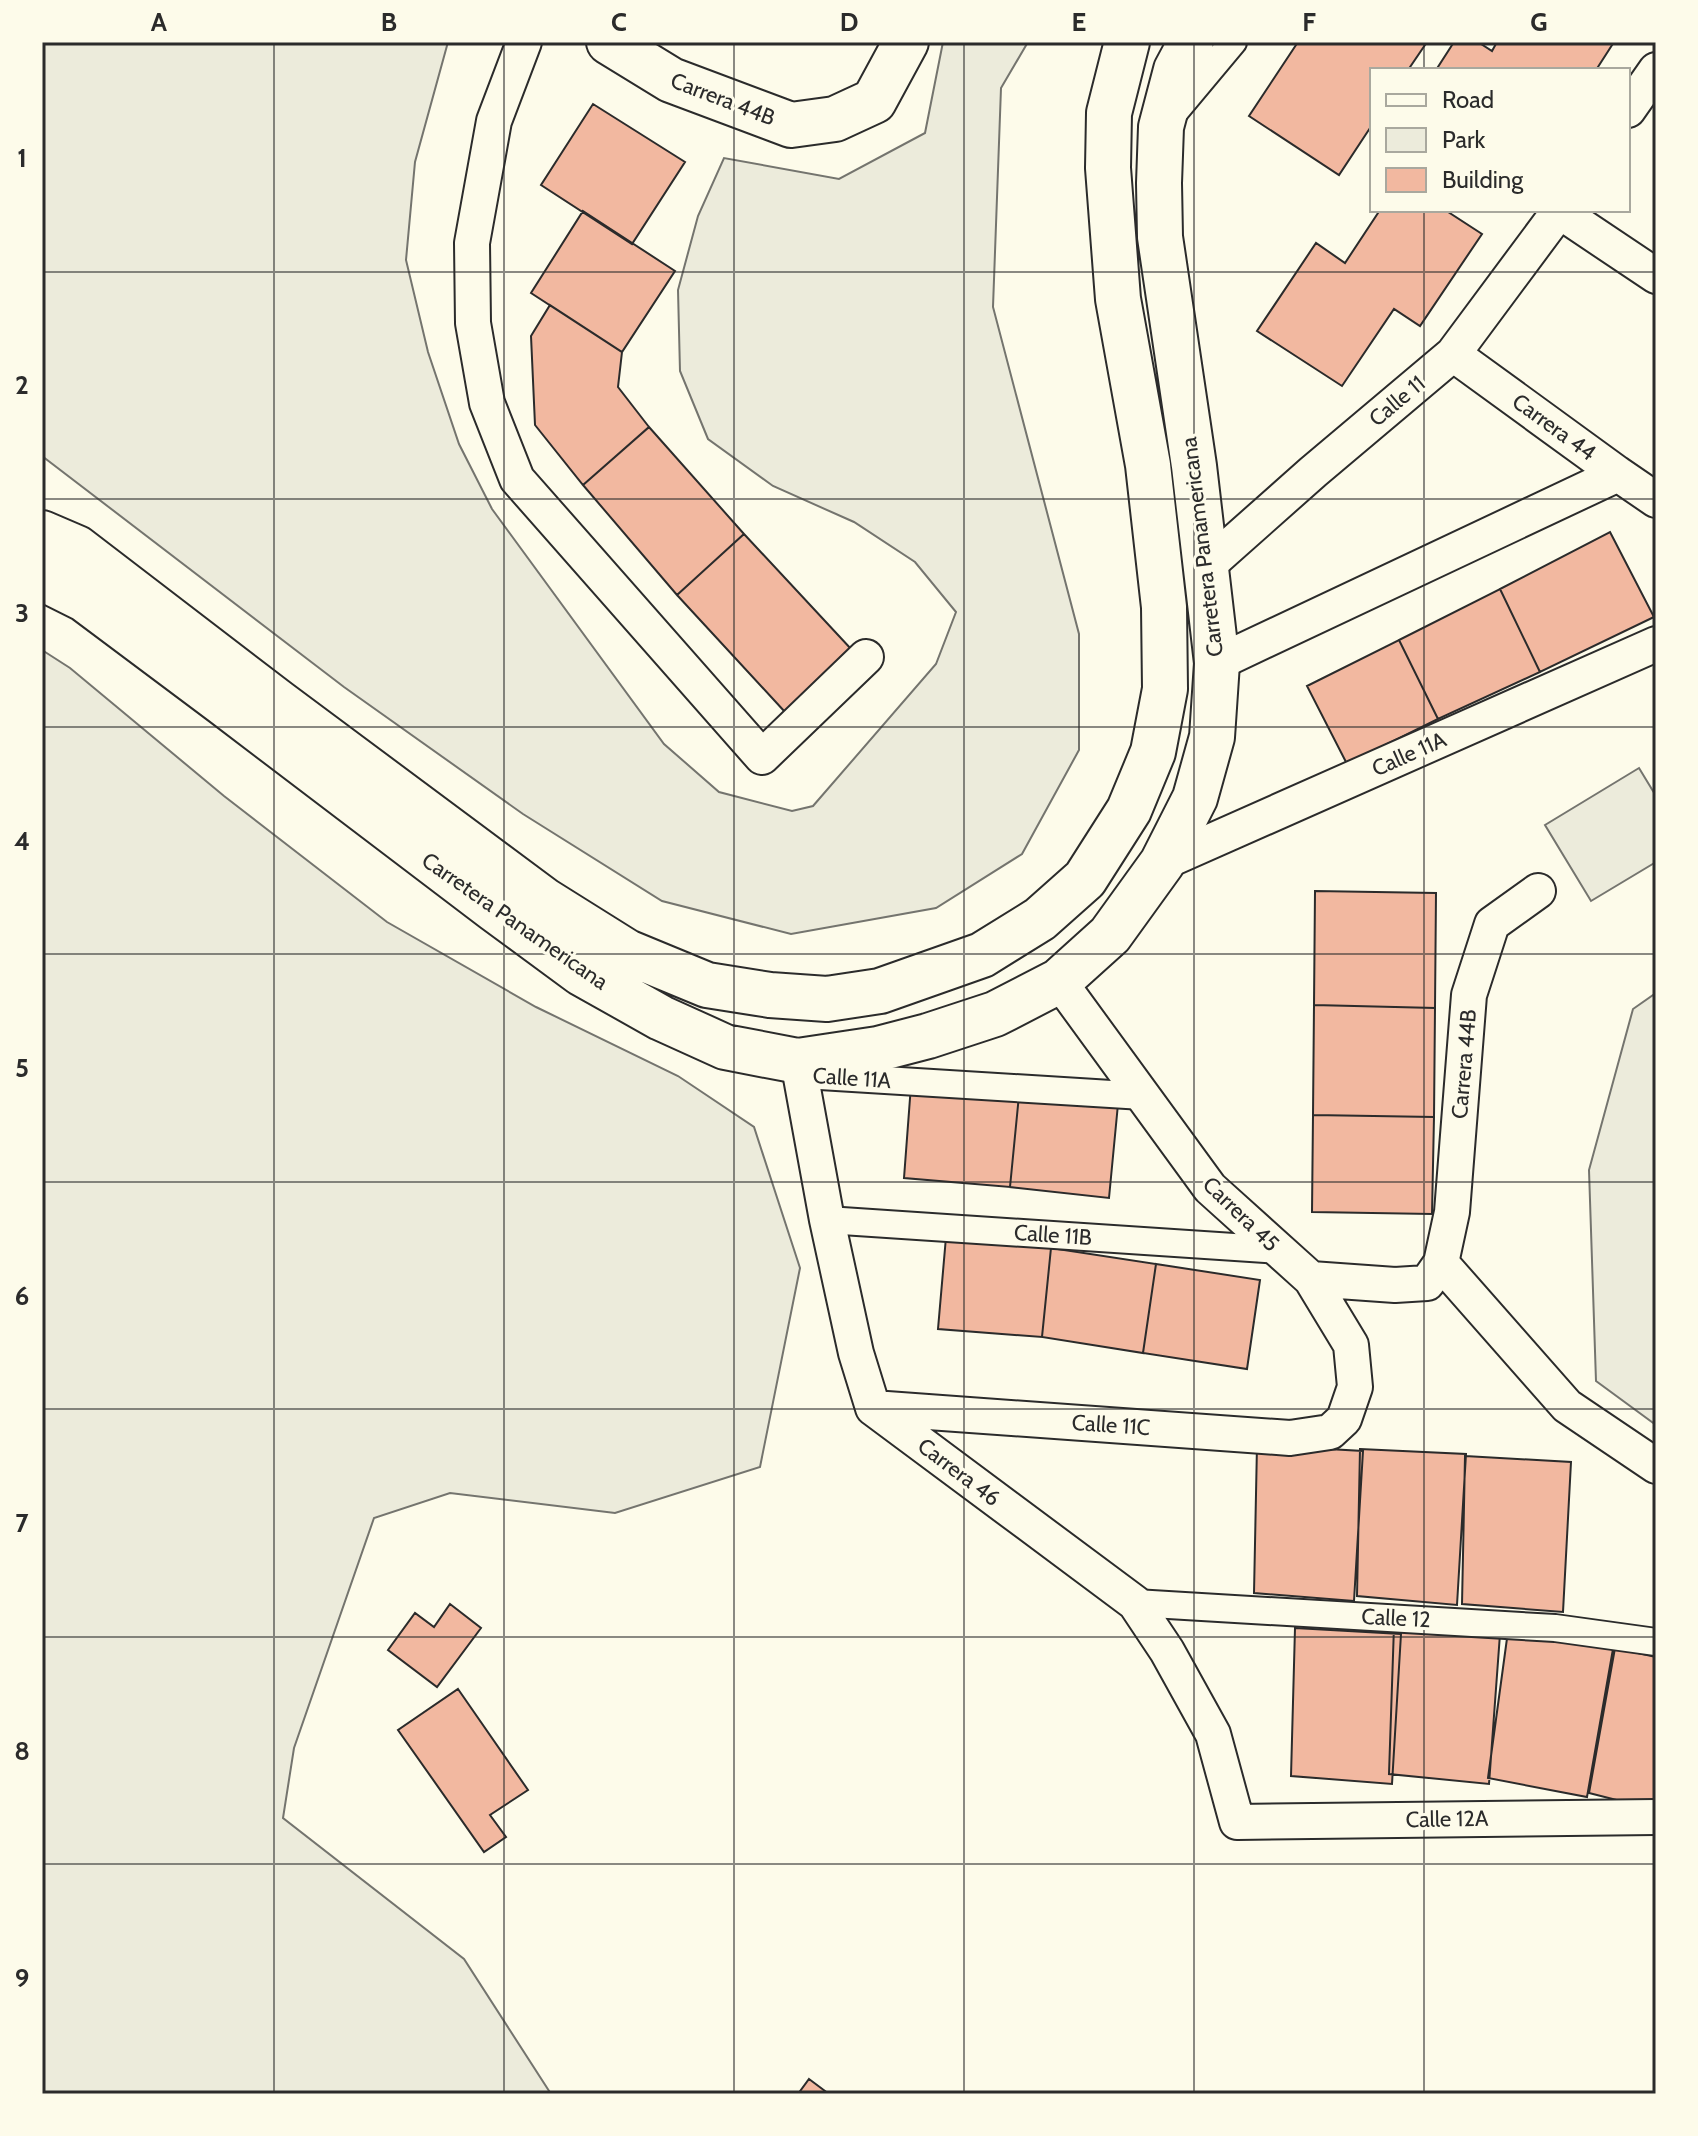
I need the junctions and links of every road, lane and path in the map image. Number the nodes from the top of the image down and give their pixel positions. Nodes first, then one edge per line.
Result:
1 (524, 42) edge
2 (609, 42) edge
3 (1127, 42) edge
4 (1191, 42) edge
5 (1233, 42) edge
6 (905, 44) edge
7 (1161, 127) junction
8 (1558, 212) edge
9 (1562, 212) edge
10 (1656, 276) edge
11 (1453, 354) junction
12 (1618, 474) junction
13 (1656, 500) edge
14 (42, 533) edge
15 (1206, 567) junction
16 (42, 578) edge
17 (1656, 644) edge
18 (866, 657) dead end
19 (1217, 663) junction
20 (1162, 863) junction
21 (1538, 891) dead end
22 (1059, 981) junction
23 (799, 1068) junction
24 (1143, 1096) junction
25 (827, 1220) junction
26 (1279, 1250) junction
27 (1441, 1263) junction
28 (1311, 1279) junction
29 (873, 1408) junction
30 (1344, 1419) joint
31 (1656, 1466) edge
32 (1135, 1603) junction
33 (1656, 1642) edge
34 (1656, 1817) edge
35 (1237, 1822) joint

1 - 18 street
2 - 6 main road, Carrera 44B
3 - 14 main road, Carretera Panamericana
4 - 7 main road, Carretera Panamericana
5 - 7 street
7 - 15 main road, Carretera Panamericana
8 - 11 street, Calle 11
9 - 10 street
11 - 12 street, Carrera 44
11 - 15 street, Calle 11
12 - 13 street, Carrera 44
12 - 19 street
15 - 19 main road, Carretera Panamericana
16 - 23 main road, Carretera Panamericana
17 - 20 street, Calle 11A
19 - 20 main road, Carretera Panamericana
20 - 22 main road, Carretera Panamericana
21 - 27 street, Carrera 44B
22 - 23 main road, Carretera Panamericana
22 - 24 street, Carrera 45
23 - 24 street, Calle 11A
23 - 25 street
24 - 26 street, Carrera 45
25 - 26 street, Calle 11B
25 - 29 street
26 - 28 street, Carrera 45
27 - 28 street
27 - 31 street
28 - 30 street, Carrera 45
29 - 30 street, Calle 11C
29 - 32 street, Carrera 46
32 - 33 street, Calle 12
32 - 35 street, Carrera 46
34 - 35 street, Calle 12A

